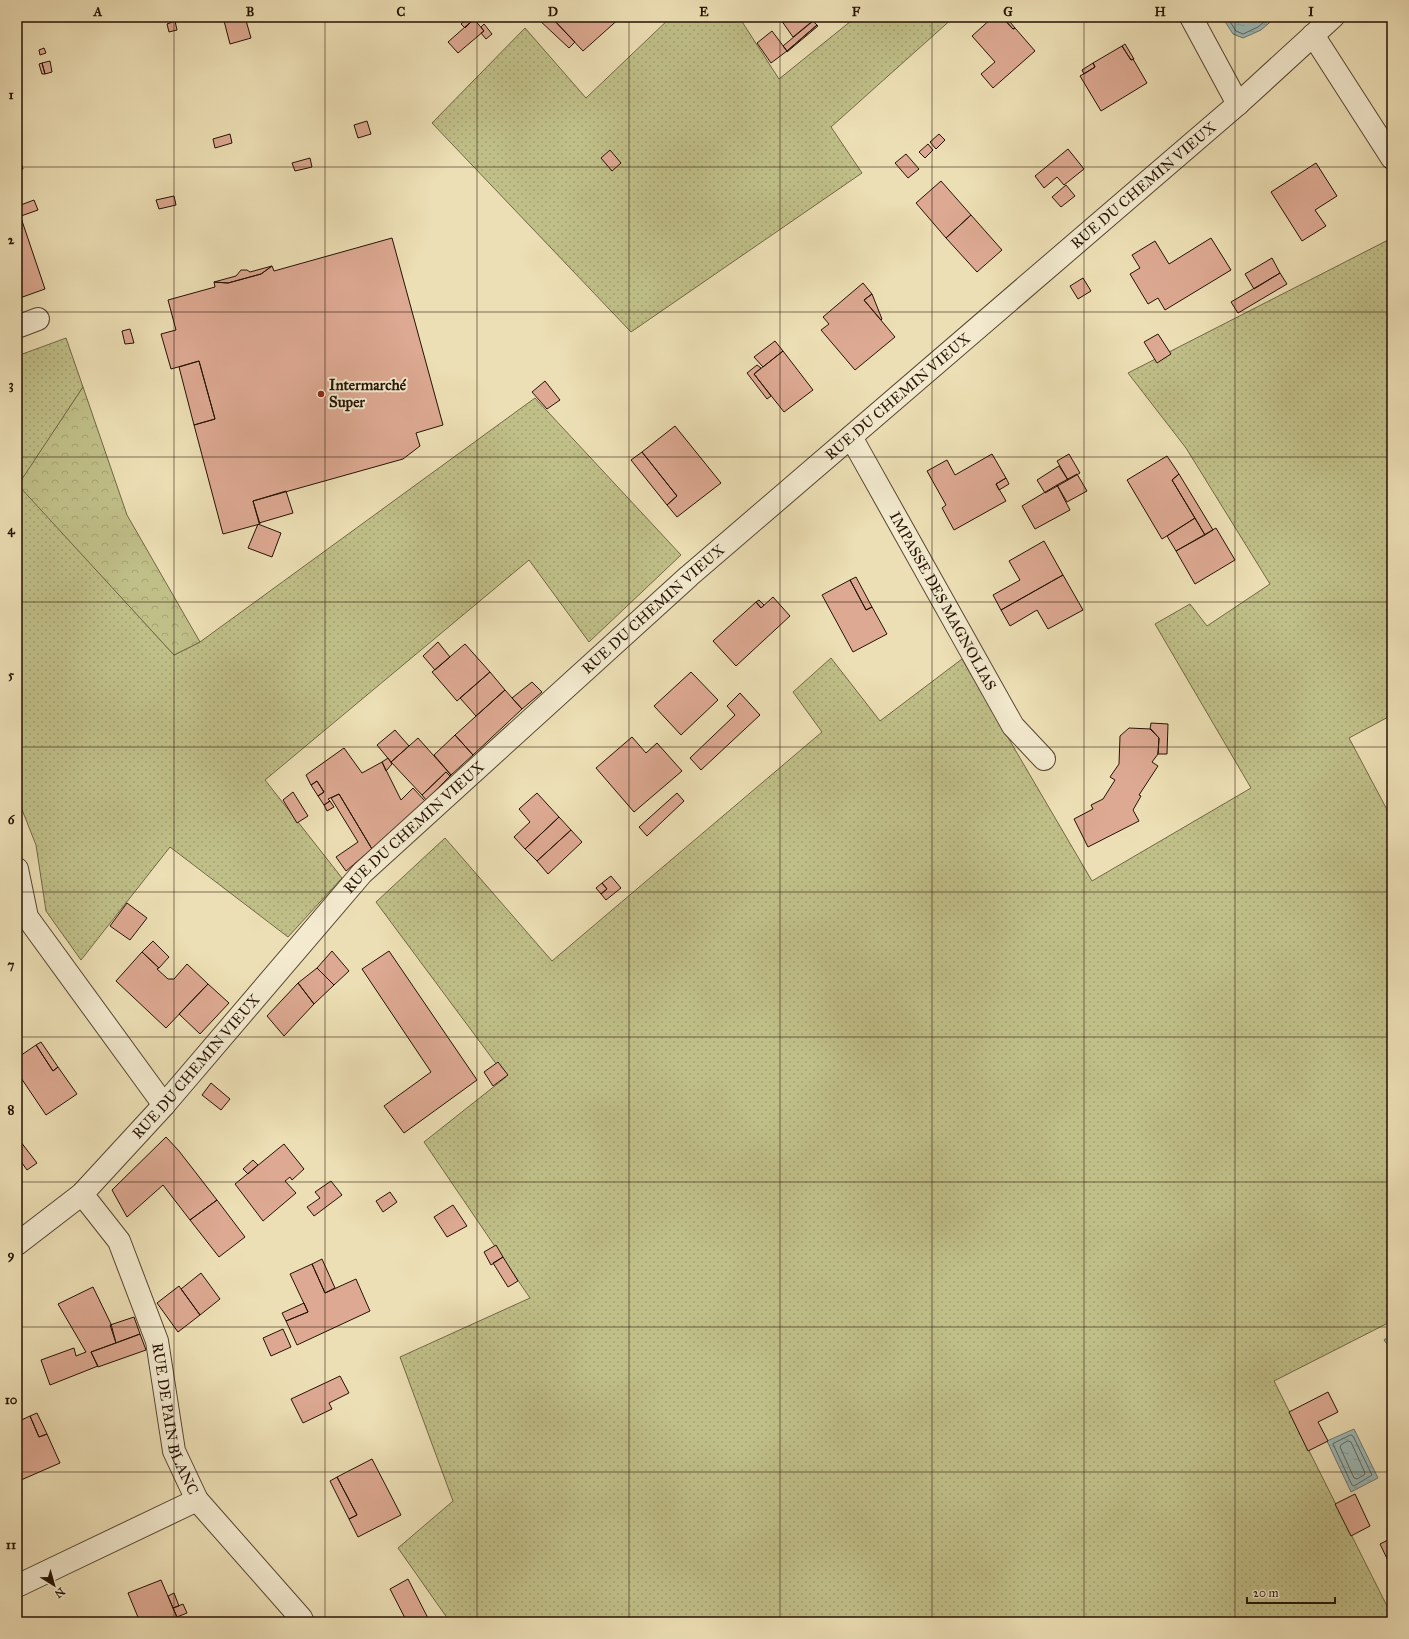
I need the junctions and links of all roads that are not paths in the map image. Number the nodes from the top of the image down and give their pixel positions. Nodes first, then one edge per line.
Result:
1 (1191, 17) edge
2 (1333, 17) edge
3 (1313, 35) junction
4 (1238, 104) junction
5 (1392, 158) edge
6 (38, 319) dead end
7 (17, 327) edge
8 (851, 437) junction
9 (1044, 759) dead end
10 (17, 869) edge
11 (164, 1105) junction
12 (82, 1194) junction
13 (17, 1244) edge
14 (197, 1500) junction
15 (17, 1586) edge
16 (302, 1622) edge

1 - 4 street
2 - 3 street, RUE DU CHEMIN VIEUX
3 - 4 street, RUE DU CHEMIN VIEUX
3 - 5 street
4 - 8 street, RUE DU CHEMIN VIEUX
6 - 7 street
8 - 9 street, IMPASSE DES MAGNOLIAS
8 - 11 street, RUE DU CHEMIN VIEUX
10 - 11 street
11 - 12 street, RUE DU CHEMIN VIEUX
12 - 13 street, RUE DU CHEMIN VIEUX
12 - 14 street, RUE DE PAIN BLANC
14 - 15 street
14 - 16 street, RUE DE PAIN BLANC

